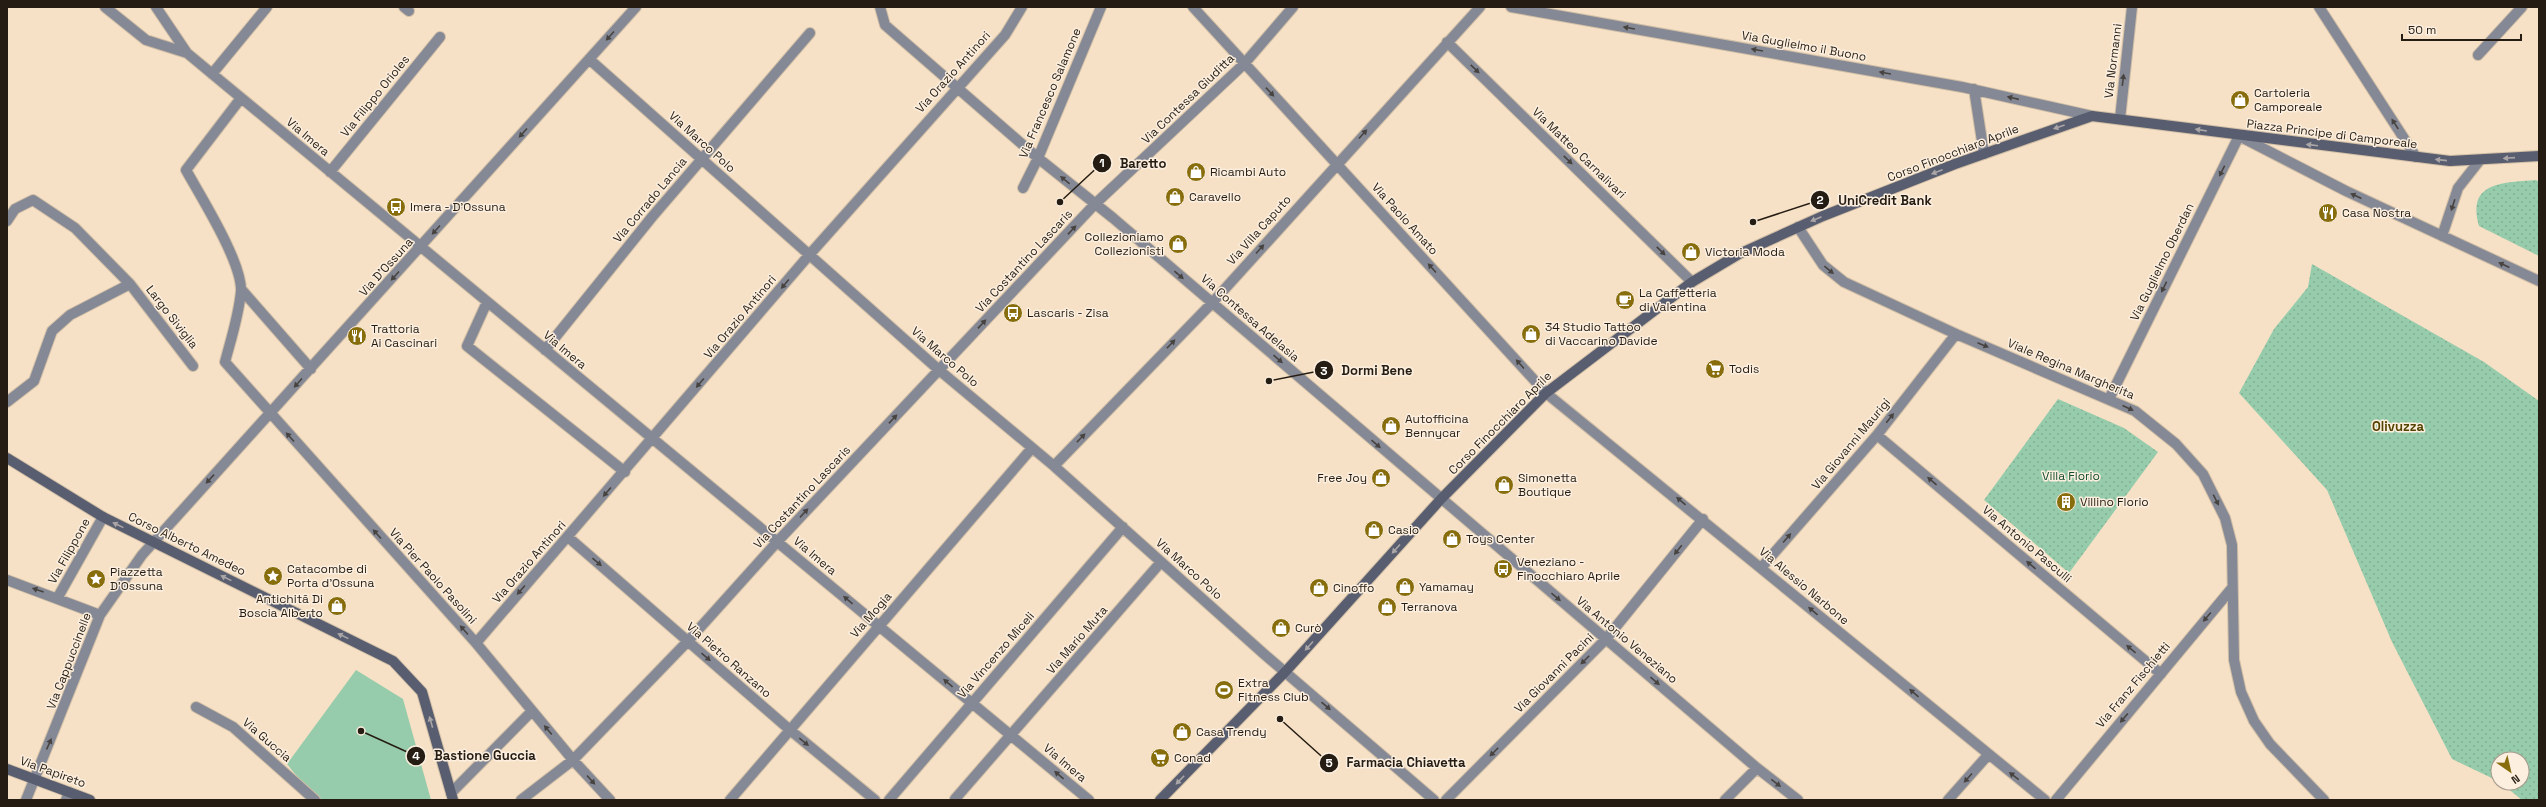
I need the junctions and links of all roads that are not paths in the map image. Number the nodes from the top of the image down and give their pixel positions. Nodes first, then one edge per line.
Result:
1 (105, 7) edge
2 (267, 7) edge
3 (636, 7) edge
4 (880, 7) edge
5 (1022, 7) edge
6 (1101, 7) edge
7 (1193, 7) edge
8 (1293, 7) edge
9 (1480, 7) edge
10 (1511, 7) edge
11 (2132, 7) edge
12 (2319, 7) edge
13 (2522, 7) edge
14 (161, 9) edge
15 (810, 33) dead end
16 (440, 37) dead end
17 (1447, 42) junction
18 (187, 53) junction
19 (2478, 55) dead end
20 (589, 59) junction
21 (1244, 64) junction
22 (212, 74) junction
23 (956, 87) junction
24 (1974, 89) junction
25 (241, 98) junction
26 (2092, 116) junction
27 (2120, 119) junction
28 (2239, 136) junction
29 (1984, 154) junction
30 (2539, 156) edge
31 (2416, 157) junction
32 (1038, 158) junction
33 (702, 160) junction
34 (2480, 160) junction
35 (1337, 163) junction
36 (330, 172) junction
37 (1022, 188) dead end
38 (1095, 204) junction
39 (7, 220) edge
40 (1798, 227) junction
41 (2442, 236) junction
42 (421, 247) junction
43 (810, 254) junction
44 (2539, 281) edge
45 (1692, 282) junction
46 (130, 284) junction
47 (241, 290) junction
48 (487, 302) junction
49 (1212, 303) junction
50 (1956, 334) junction
51 (545, 350) junction
52 (194, 366) dead end
53 (311, 369) junction
54 (939, 370) junction
55 (1546, 393) junction
56 (2109, 399) junction
57 (7, 402) edge
58 (269, 415) junction
59 (1877, 435) junction
60 (653, 439) junction
61 (1032, 448) junction
62 (7, 458) edge
63 (1054, 466) junction
64 (624, 472) junction
65 (1441, 499) junction
66 (103, 517) junction
67 (1703, 519) junction
68 (1123, 527) junction
69 (568, 537) junction
70 (153, 542) junction
71 (777, 542) junction
72 (1162, 562) junction
73 (1762, 568) junction
74 (7, 580) edge
75 (2232, 588) junction
76 (58, 597) junction
77 (100, 615) junction
78 (878, 626) junction
79 (1606, 639) junction
80 (688, 641) junction
81 (476, 643) junction
82 (1286, 671) junction
83 (2161, 674) junction
84 (972, 703) junction
85 (196, 707) dead end
86 (532, 711) junction
87 (790, 730) junction
88 (1011, 736) junction
89 (1988, 755) junction
90 (573, 760) junction
91 (1757, 768) junction
92 (7, 769) edge
93 (33, 780) junction
94 (68, 796) edge
95 (452, 797) edge
96 (955, 799) dead end
97 (26, 800) edge
98 (90, 800) edge
99 (314, 800) edge
100 (521, 800) edge
101 (610, 800) edge
102 (730, 800) edge
103 (875, 800) edge
104 (889, 800) edge
105 (1089, 800) edge
106 (1160, 800) edge
107 (1434, 800) edge
108 (1446, 800) edge
109 (1725, 800) edge
110 (1798, 800) edge
111 (1948, 800) edge
112 (2045, 800) edge
113 (2056, 800) edge
114 (2324, 800) edge

1 - 18 street, Via Imera
2 - 22 street
3 -> 20 street, Via D'Ossuna
4 - 23 street, Via Contessa Adelasia
5 - 23 street, Via Orazio Antinori
6 - 32 street, Via Francesco Salamone
7 - 21 street, Via Paolo Amato
8 - 21 street, Via Contessa Giuditta
9 - 17 street, Via Villa Caputo
24 -> 10 street, Via Guglielmo il Buono
27 -> 11 street, Via Normanni
31 -> 12 street
13 - 19 street
14 - 18 street
15 - 33 street, Via Corrado Lancia
16 - 36 street, Via Filippo Orioles
35 -> 17 street, Via Villa Caputo
17 -> 45 street, Via Matteo Carnalivari
18 - 22 street, Via Imera
20 - 33 street, Via Marco Polo
20 -> 42 street, Via D'Ossuna
21 -> 35 street, Via Paolo Amato
21 - 38 street, Via Contessa Giuditta
22 - 25 street, Via Imera
23 - 32 street, Via Contessa Adelasia
23 - 43 street, Via Orazio Antinori
26 -> 24 street, Via Guglielmo il Buono
24 - 29 street
25 - 36 street, Via Imera
25 - 47 street
26 - 27 street, Corso Finocchiaro Aprile
26 -> 29 street, Corso Finocchiaro Aprile
28 -> 27 street, Corso Finocchiaro Aprile
31 -> 28 street, Piazza Principe di Camporeale
41 -> 28 street, Piazza Principe di Camporeale
28 -> 56 street, Via Guglielmo Oberdan
29 -> 40 street, Corso Finocchiaro Aprile
30 -> 34 street, Piazza Principe di Camporeale
34 -> 31 street, Piazza Principe di Camporeale
32 - 37 street, Via Francesco Salamone
38 -> 32 street, Via Contessa Adelasia
33 - 43 street, Via Marco Polo
33 - 51 street, Via Corrado Lancia
34 -> 41 street
49 -> 35 street, Via Villa Caputo
55 -> 35 street, Via Paolo Amato
36 - 42 street, Via Imera
38 -> 49 street, Via Contessa Adelasia
54 -> 38 street, Via Costantino Lascaris
39 - 46 street, Largo Siviglia
40 - 45 street, Corso Finocchiaro Aprile
40 -> 50 street, Viale Regina Margherita
44 -> 41 street, Piazza Principe di Camporeale
42 - 48 street, Via Imera
42 -> 53 street, Via D'Ossuna
43 - 54 street, Via Marco Polo
43 -> 60 street, Via Orazio Antinori
45 - 55 street, Corso Finocchiaro Aprile
46 - 52 street, Largo Siviglia
46 - 57 street, Largo Siviglia
47 - 53 street
47 - 58 street, Via Pier Paolo Pasolini
48 - 51 street, Via Imera
48 - 64 street
63 -> 49 street, Via Villa Caputo
49 -> 65 street, Via Contessa Adelasia
50 -> 56 street, Viale Regina Margherita
59 -> 50 street, Via Giovanni Maurigi
51 - 60 street, Via Imera
53 -> 58 street, Via D'Ossuna
54 - 61 street, Via Marco Polo
71 -> 54 street, Via Costantino Lascaris
55 - 65 street, Corso Finocchiaro Aprile
67 -> 55 street, Via Alessio Narbone
56 -> 75 street, Viale Regina Margherita
58 -> 70 street, Via D'Ossuna
81 -> 58 street, Via Pier Paolo Pasolini
73 -> 59 street, Via Giovanni Maurigi
83 -> 59 street, Via Antonio Pasculli
60 - 64 street, Via Orazio Antinori
60 - 71 street, Via Imera
61 - 63 street, Via Marco Polo
61 - 78 street, Via Mogia
62 - 66 street, Corso Alberto Amedeo
63 - 68 street, Via Marco Polo
64 -> 69 street, Via Orazio Antinori
65 -> 79 street, Via Antonio Veneziano
65 -> 82 street, Corso Finocchiaro Aprile
70 -> 66 street, Corso Alberto Amedeo
66 - 76 street, Via Filippone
67 - 73 street, Via Alessio Narbone
67 -> 79 street, Via Giovanni Pacini
68 - 72 street, Via Marco Polo
68 - 84 street, Via Vincenzo Miceli
69 -> 80 street, Via Pietro Ranzano
69 -> 81 street, Via Orazio Antinori
70 - 77 street, Via Cappuccinelle
95 -> 70 street, Corso Alberto Amedeo
78 -> 71 street, Via Imera
71 - 80 street, Via Costantino Lascaris
72 - 82 street, Via Marco Polo
72 - 88 street, Via Mario Muta
89 -> 73 street, Via Alessio Narbone
76 -> 74 street, Via Filippone
75 -> 83 street, Via Franz Fischietti
75 - 114 street, Viale Regina Margherita
76 - 77 street, Via Filippone
93 -> 77 street, Via Cappuccinelle
84 -> 78 street, Via Imera
78 - 87 street, Via Mogia
79 -> 91 street, Via Antonio Veneziano
79 -> 108 street, Via Giovanni Pacini
80 -> 87 street, Via Pietro Ranzano
80 - 90 street, Via Costantino Lascaris
81 - 86 street, Via Pier Paolo Pasolini
82 -> 106 street, Corso Finocchiaro Aprile
82 -> 107 street, Via Marco Polo
83 -> 113 street, Via Franz Fischietti
84 - 88 street, Via Imera
84 - 104 street, Via Vincenzo Miceli
85 - 99 street, Via Guccia
90 -> 86 street, Via Pier Paolo Pasolini
86 - 95 street
87 - 102 street, Via Mogia
87 -> 103 street, Via Pietro Ranzano
88 - 96 street, Via Mario Muta
105 -> 88 street, Via Imera
89 -> 111 street
112 -> 89 street, Via Alessio Narbone
90 - 100 street, Via Costantino Lascaris
90 -> 101 street, Via Pier Paolo Pasolini
91 - 109 street
91 -> 110 street, Via Antonio Veneziano
92 - 93 street, Via Papireto
93 - 94 street, Via Papireto
93 - 97 street, Via Cappuccinelle
94 - 98 street, Via Papireto

